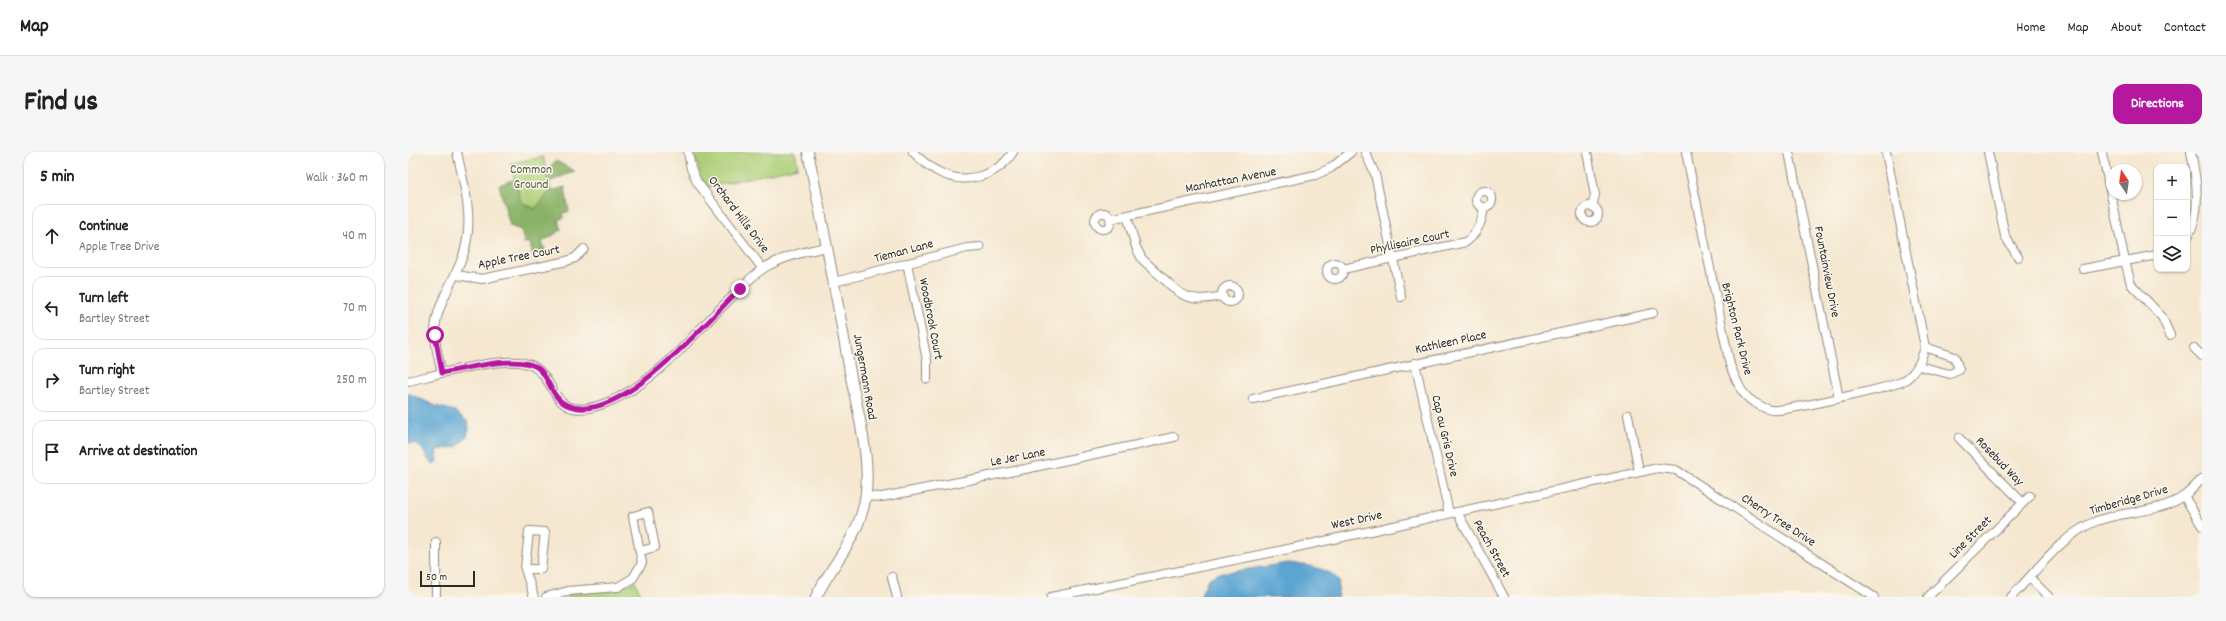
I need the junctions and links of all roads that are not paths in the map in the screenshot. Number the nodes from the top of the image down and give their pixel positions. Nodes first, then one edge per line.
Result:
1 (457, 152) edge
2 (688, 152) edge
3 (808, 152) edge
4 (913, 152) edge
5 (1013, 152) edge
6 (1351, 152) edge
7 (1365, 152) edge
8 (1587, 152) edge
9 (1686, 152) edge
10 (1789, 152) edge
11 (1886, 152) edge
12 (1988, 152) edge
13 (2102, 152) edge
14 (2191, 152) edge
15 (1484, 207) dead end
16 (1592, 207) dead end
17 (1127, 216) junction
18 (1110, 220) dead end
19 (2189, 236) edge
20 (827, 247) junction
21 (980, 247) dead end
22 (584, 249) dead end
23 (2154, 255) edge
24 (2018, 257) dead end
25 (1393, 260) junction
26 (2125, 261) junction
27 (907, 263) junction
28 (763, 269) junction
29 (1343, 269) dead end
30 (2083, 269) dead end
31 (456, 275) junction
32 (834, 282) junction
33 (1223, 296) dead end
34 (1402, 297) dead end
35 (1653, 313) dead end
36 (2170, 335) dead end
37 (1925, 347) junction
38 (2194, 348) dead end
39 (2202, 356) edge
40 (1415, 363) junction
41 (1919, 366) junction
42 (442, 373) junction
43 (927, 379) dead end
44 (408, 381) edge
45 (1839, 398) junction
46 (1253, 399) dead end
47 (1628, 415) dead end
48 (1174, 437) dead end
49 (1959, 438) dead end
50 (1667, 468) joint
51 (1639, 471) junction
52 (2202, 479) edge
53 (865, 496) junction
54 (2030, 496) dead end
55 (2184, 496) junction
56 (2023, 503) junction
57 (1453, 513) junction
58 (2202, 526) edge
59 (436, 542) dead end
60 (640, 551) junction
61 (525, 569) junction
62 (892, 577) dead end
63 (2030, 578) junction
64 (436, 597) edge
65 (534, 597) edge
66 (546, 597) edge
67 (816, 597) edge
68 (897, 597) edge
69 (1051, 597) edge
70 (1504, 597) edge
71 (1874, 597) edge
72 (1928, 597) edge
73 (2011, 597) edge
74 (2049, 597) edge

1 - 31 street
2 - 28 street, Orchard Hills Drive
3 - 20 main road, Jungermann Road
4 - 5 street
6 - 17 street, Manhattan Avenue
7 - 25 street
8 - 16 street
9 - 45 street, Brighton Park Drive
10 - 45 street, Fountainview Drive
11 - 37 street, Brighton Park Drive
12 - 24 street
13 - 26 street
14 - 19 street
15 - 25 street, Phyllisaire Court
17 - 18 street, Manhattan Avenue
17 - 33 street
20 - 28 street
20 - 32 main road, Jungermann Road
21 - 27 street, Tieman Lane
22 - 31 street, Apple Tree Court
23 - 26 street
25 - 29 street, Phyllisaire Court
25 - 34 street
26 - 30 street
26 - 36 street
27 - 32 street, Tieman Lane
27 - 43 street, Woodbrook Court
28 - 42 street
31 - 42 street
32 - 53 main road, Jungermann Road
35 - 40 street, Kathleen Place
37 - 41 street, Brighton Park Drive
37 - 41 street
38 - 39 street
40 - 46 street, Kathleen Place
40 - 57 street, Cap au Gris Drive
41 - 45 street, Brighton Park Drive
42 - 44 street
47 - 51 street
48 - 53 street, Le Jer Lane
49 - 56 street, Rosebud Way
50 - 51 street, West Drive
50 - 71 street, Cherry Tree Drive
51 - 57 street, West Drive
52 - 55 street, Timberidge Drive
53 - 67 main road, Jungermann Road
54 - 56 street, Line Street
55 - 58 street
55 - 63 street, Timberidge Drive
56 - 72 street, Line Street
57 - 69 street, West Drive
57 - 70 street, Peach Street
59 - 64 street
60 - 60 street
60 - 66 street
61 - 61 street
61 - 65 street
62 - 68 street
63 - 73 street, Timberidge Drive
63 - 74 street

